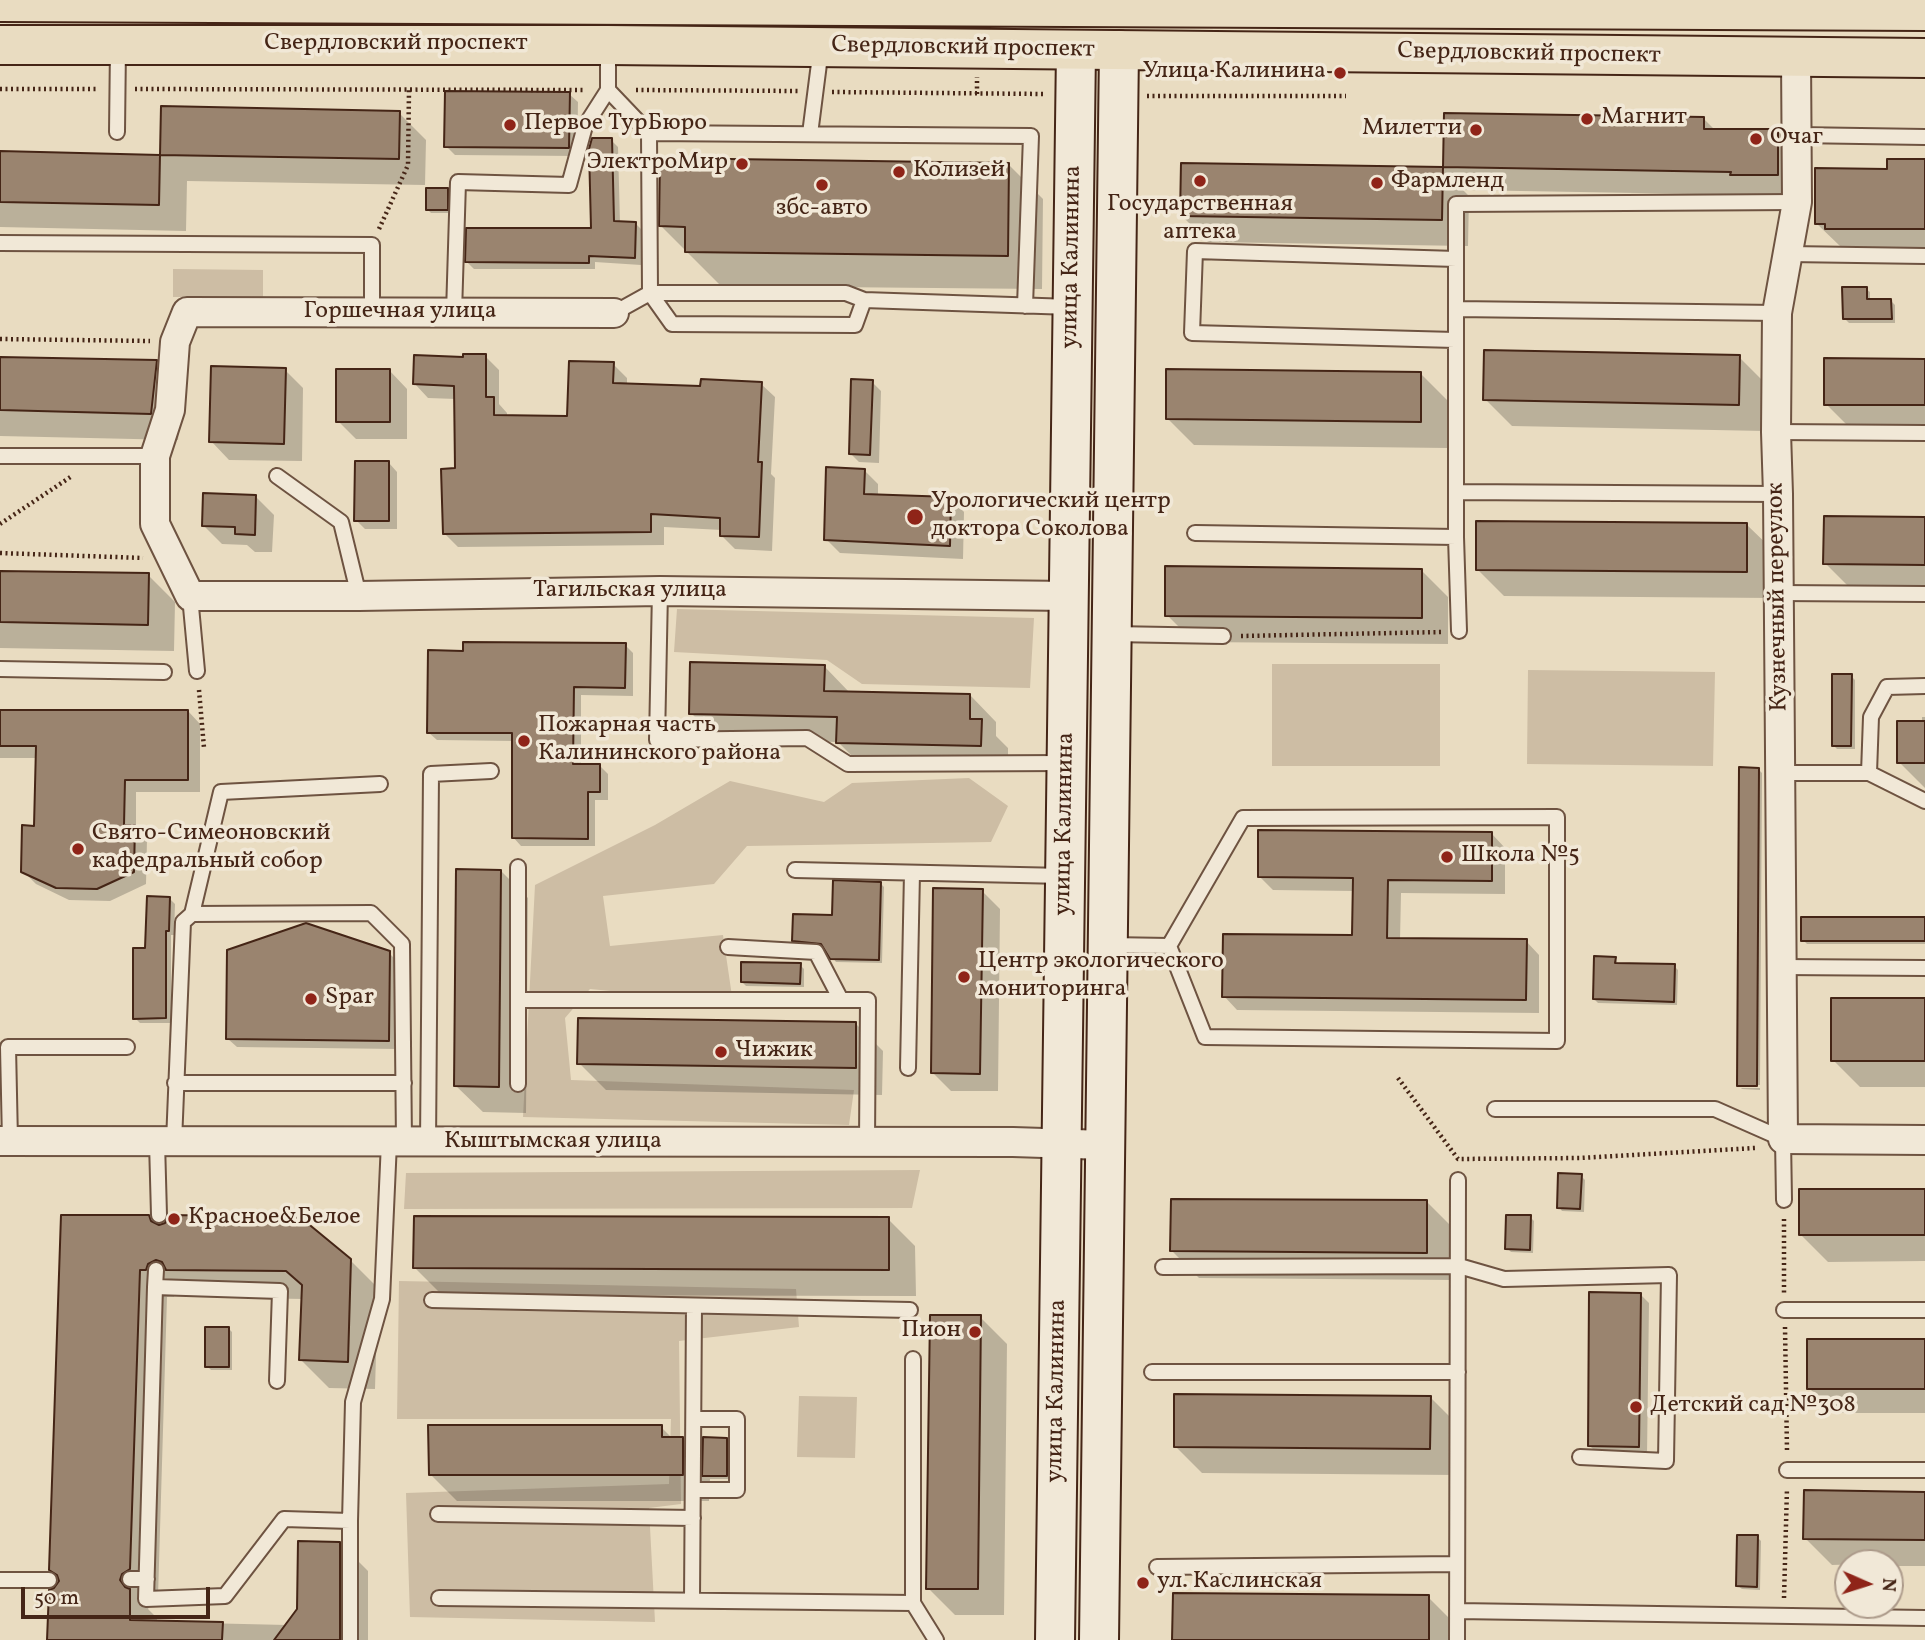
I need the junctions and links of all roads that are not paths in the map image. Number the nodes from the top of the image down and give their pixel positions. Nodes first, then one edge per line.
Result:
1 (74, 1) edge
2 (202, 1) edge
3 (0, 2) edge
4 (407, 2) edge
5 (1091, 3) edge
6 (1925, 11) edge
7 (0, 45) edge
8 (118, 45) junction
9 (608, 45) junction
10 (821, 47) junction
11 (1076, 50) junction
12 (1119, 50) junction
13 (1796, 57) junction
14 (1925, 58) edge
15 (608, 90) junction
16 (117, 132) dead end
17 (649, 133) junction
18 (810, 134) junction
19 (1796, 135) junction
20 (1925, 137) edge
21 (1797, 202) junction
22 (0, 243) edge
23 (1789, 254) junction
24 (1925, 256) edge
25 (1456, 259) junction
26 (650, 293) junction
27 (864, 300) junction
28 (1025, 306) junction
29 (1073, 307) junction
30 (1457, 309) junction
31 (454, 313) junction
32 (614, 313) joint
33 (1777, 313) junction
34 (372, 314) junction
35 (1455, 340) junction
36 (1776, 432) junction
37 (1925, 433) edge
38 (0, 456) edge
39 (155, 456) junction
40 (277, 476) dead end
41 (1456, 492) junction
42 (1778, 494) junction
43 (1195, 533) dead end
44 (1456, 537) junction
45 (660, 591) junction
46 (1779, 593) junction
47 (1925, 594) edge
48 (190, 596) junction
49 (359, 596) junction
50 (1069, 596) junction
51 (1459, 631) road end
52 (1112, 634) junction
53 (1223, 636) road end
54 (0, 669) edge
55 (197, 671) road end
56 (164, 672) dead end
57 (1925, 686) edge
58 (1067, 763) junction
59 (491, 771) dead end
60 (1780, 773) junction
61 (1869, 773) junction
62 (380, 784) dead end
63 (1925, 801) edge
64 (518, 867) dead end
65 (794, 870) dead end
66 (912, 873) junction
67 (1065, 876) junction
68 (192, 914) junction
69 (1108, 945) junction
70 (1169, 946) junction
71 (728, 947) dead end
72 (1781, 967) junction
73 (1925, 968) edge
74 (518, 1000) junction
75 (841, 1000) junction
76 (127, 1047) dead end
77 (908, 1068) dead end
78 (176, 1083) junction
79 (404, 1083) junction
80 (518, 1084) dead end
81 (1495, 1109) dead end
82 (1925, 1140) edge
83 (5, 1141) edge
84 (166, 1142) junction
85 (407, 1142) junction
86 (867, 1142) junction
87 (1062, 1143) junction
88 (1783, 1143) junction
89 (1105, 1145) junction
90 (1458, 1180) dead end
91 (1784, 1200) road end
92 (159, 1215) dead end
93 (1163, 1266) dead end
94 (1459, 1266) junction
95 (156, 1270) dead end
96 (155, 1287) junction
97 (432, 1300) dead end
98 (694, 1306) junction
99 (910, 1310) dead end
100 (1784, 1310) road end
101 (1925, 1310) edge
102 (913, 1359) dead end
103 (1152, 1372) dead end
104 (1458, 1372) junction
105 (277, 1381) dead end
106 (694, 1419) junction
107 (1580, 1457) dead end
108 (1787, 1470) road end
109 (1925, 1470) edge
110 (693, 1490) junction
111 (438, 1514) dead end
112 (693, 1518) junction
113 (350, 1521) junction
114 (1457, 1564) junction
115 (1157, 1567) dead end
116 (130, 1579) dead end
117 (147, 1579) junction
118 (0, 1580) edge
119 (49, 1580) dead end
120 (439, 1598) dead end
121 (692, 1600) junction
122 (913, 1603) junction
123 (1457, 1611) junction
124 (1925, 1618) edge
125 (350, 1640) edge
126 (936, 1640) edge
127 (1055, 1640) edge
128 (1099, 1640) edge
129 (1457, 1640) edge

1 - 2 main road, Свердловский проспект
1 - 3 main road, Свердловский проспект
2 - 4 main road, Свердловский проспект
4 - 5 main road, Свердловский проспект
5 - 6 main road, Свердловский проспект
5 - 11 main road
5 - 12 main road
7 - 8 main road, Свердловский проспект
8 - 9 main road, Свердловский проспект
8 - 16 lane
9 - 10 main road, Свердловский проспект
9 - 15 lane
10 - 11 main road, Свердловский проспект
10 - 18 lane
11 - 12 main road, Свердловский проспект
11 - 29 main road, улица Калинина
12 - 13 main road, Свердловский проспект
12 - 52 main road, улица Калинина
13 - 14 main road, Свердловский проспект
13 - 19 street, Кузнечный переулок
15 - 17 lane
15 - 31 lane
17 - 18 lane
17 - 26 lane
18 - 28 lane
19 - 20 lane
19 - 21 street, Кузнечный переулок
21 - 23 street, Кузнечный переулок
21 - 25 lane
22 - 34 lane
23 - 24 lane
23 - 33 street, Кузнечный переулок
25 - 30 lane
25 - 35 lane
26 - 27 lane
26 - 27 lane
26 - 32 lane
27 - 28 lane
28 - 29 lane
29 - 50 main road, улица Калинина
30 - 33 lane
30 - 35 lane
31 - 32 street, Горшечная улица
31 - 34 street, Горшечная улица
33 - 36 street, Кузнечный переулок
34 - 39 street, Горшечная улица
35 - 41 lane
36 - 37 lane
36 - 42 street, Кузнечный переулок
38 - 39 lane
39 - 48 street
40 - 49 lane
41 - 42 lane
41 - 44 lane
42 - 46 street, Кузнечный переулок
43 - 44 lane
44 - 51 lane
45 - 49 street, Тагильская улица
45 - 50 street, Тагильская улица
45 - 58 lane
46 - 47 lane
46 - 60 street, Кузнечный переулок
48 - 49 street, Тагильская улица
48 - 55 lane
50 - 58 main road, улица Калинина
52 - 53 lane
52 - 69 main road, улица Калинина
54 - 56 lane
57 - 61 lane
58 - 67 main road, улица Калинина
59 - 85 lane
60 - 61 lane
60 - 72 street, Кузнечный переулок
61 - 63 lane
62 - 68 lane
64 - 74 lane
65 - 66 lane
66 - 67 lane
66 - 77 lane
67 - 87 main road, улица Калинина
68 - 78 lane
68 - 79 lane
69 - 70 lane
69 - 89 main road, улица Калинина
70 - 70 lane
71 - 75 lane
72 - 73 lane
72 - 88 street, Кузнечный переулок
74 - 75 lane
74 - 80 lane
75 - 86 lane
76 - 83 lane
78 - 79 lane
78 - 84 lane
79 - 85 lane
81 - 88 lane
82 - 88 street
83 - 84 street, Кыштымская улица
84 - 85 street, Кыштымская улица
84 - 92 lane
85 - 86 street, Кыштымская улица
85 - 113 lane
86 - 87 street, Кыштымская улица
87 - 89 street, Кыштымская улица
87 - 127 main road, улица Калинина
88 - 91 lane
89 - 128 main road, улица Калинина
90 - 94 lane
93 - 94 lane
94 - 104 lane
94 - 107 lane
95 - 96 lane
96 - 105 lane
96 - 117 lane
97 - 98 lane
98 - 99 lane
98 - 106 lane
100 - 101 lane
102 - 122 lane
103 - 104 lane
104 - 114 lane
106 - 110 lane
106 - 110 lane
108 - 109 lane
110 - 112 lane
111 - 112 lane
112 - 121 lane
113 - 117 lane
113 - 125 lane
114 - 115 lane
114 - 123 lane
116 - 117 lane
118 - 119 lane
120 - 121 lane
121 - 122 lane
122 - 126 lane
123 - 124 lane
123 - 129 lane

